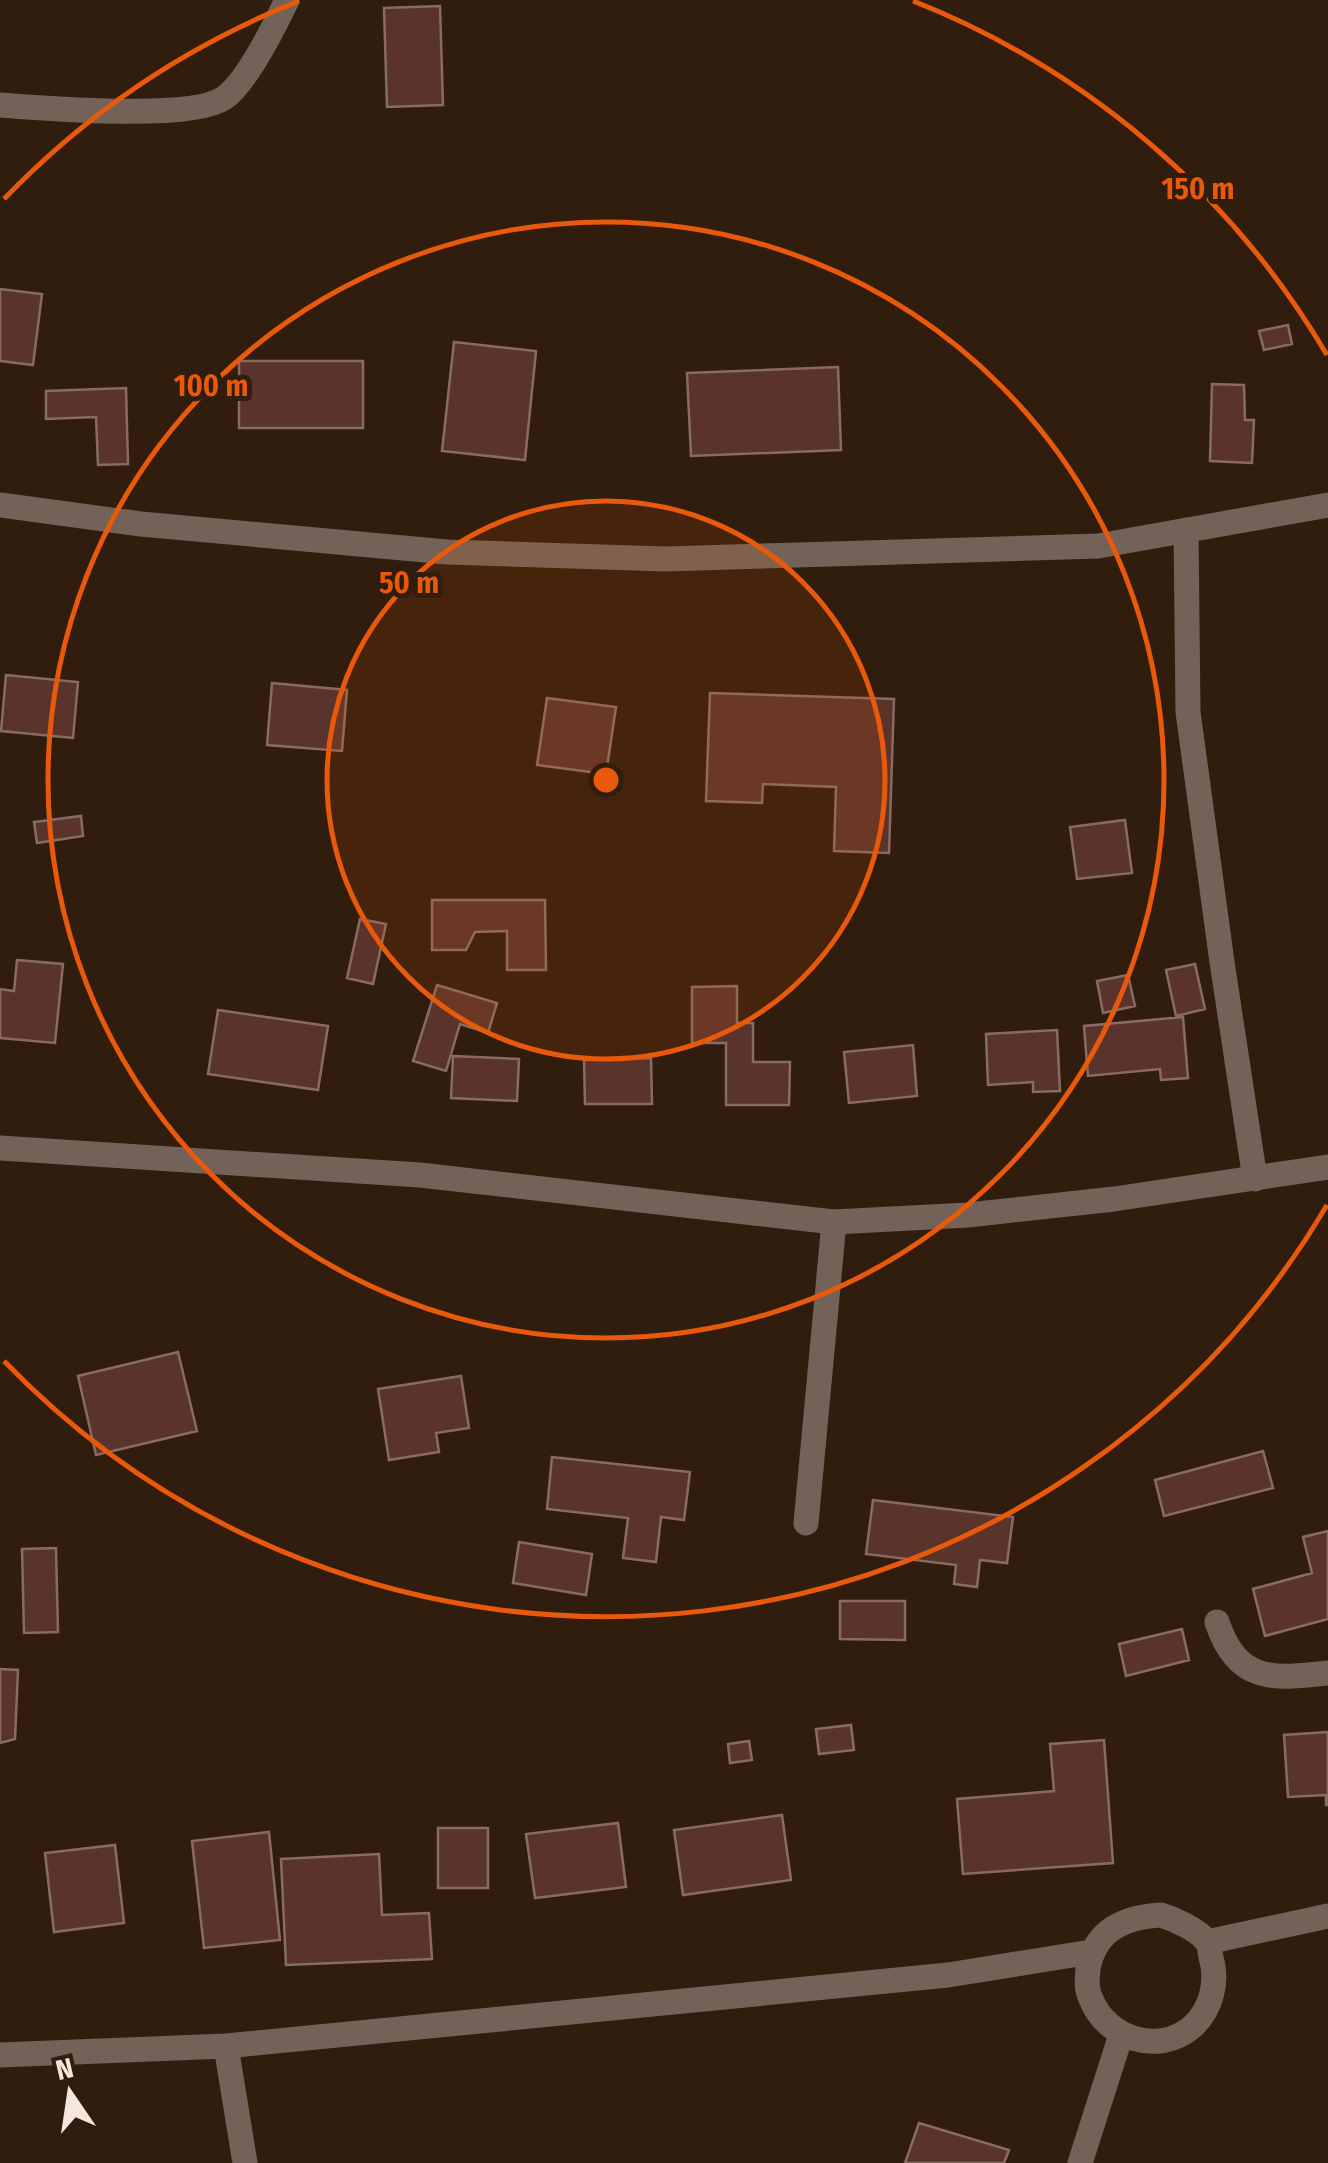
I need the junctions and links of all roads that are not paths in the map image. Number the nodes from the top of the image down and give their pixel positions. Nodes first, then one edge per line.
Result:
1 (287, 0) edge
2 (0, 105) edge
3 (1328, 504) edge
4 (0, 505) edge
5 (1186, 530) junction
6 (0, 1148) edge
7 (1328, 1167) edge
8 (1255, 1179) junction
9 (834, 1222) junction
10 (806, 1524) dead end
11 (1217, 1622) dead end
12 (1328, 1672) edge
13 (1328, 1916) edge
14 (1207, 1942) junction
15 (1092, 1952) junction
16 (1122, 2035) junction
17 (226, 2046) junction
18 (0, 2056) edge
19 (245, 2163) edge
20 (1080, 2163) edge

1 - 2 street
3 - 5 street
4 - 5 street
5 - 8 street
6 - 9 street
7 - 8 street
8 - 9 street
9 - 10 street
11 - 12 street
13 - 14 street
14 - 15 street
14 - 16 street
15 - 16 street
15 - 17 street
16 - 20 street
17 - 18 street
17 - 19 street

